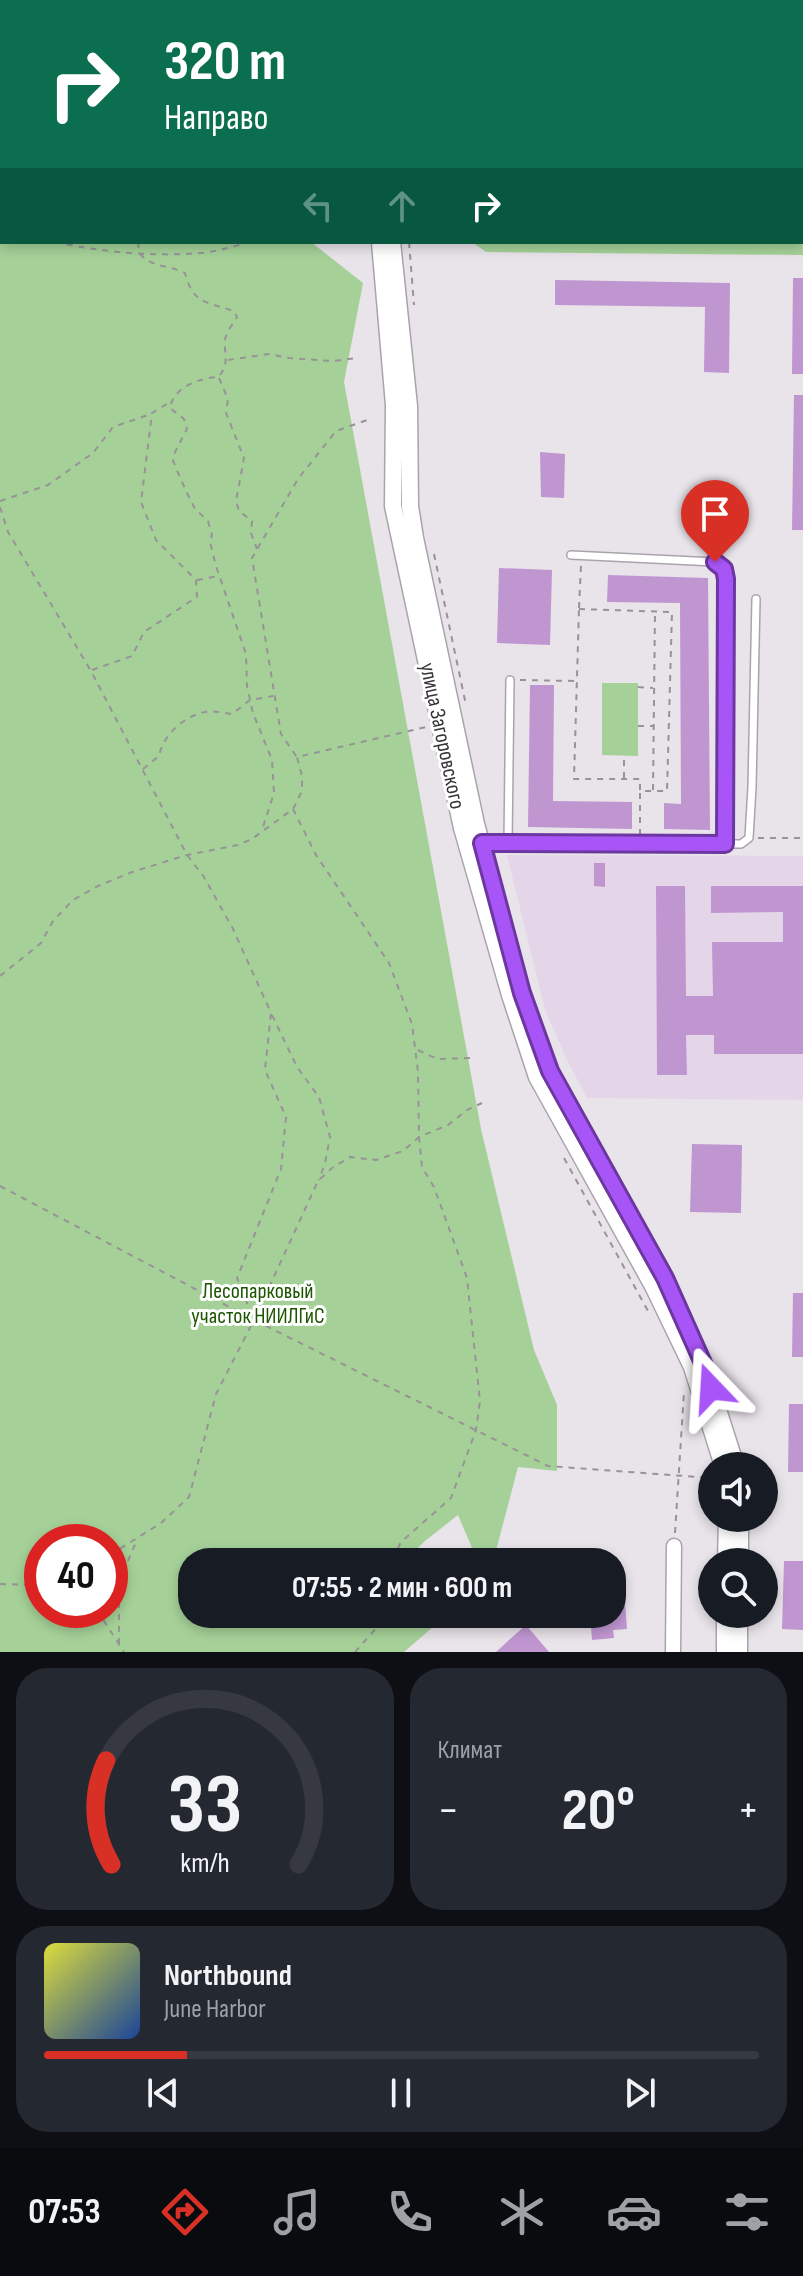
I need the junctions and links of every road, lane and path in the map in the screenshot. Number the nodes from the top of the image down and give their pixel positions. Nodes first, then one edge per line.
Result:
1 (64, 244) edge
2 (138, 244) edge
3 (241, 244) edge
4 (380, 244) edge
5 (392, 244) edge
6 (409, 244) edge
7 (139, 253) junction
8 (414, 304) dead end
9 (357, 358) dead end
10 (227, 360) junction
11 (218, 377) junction
12 (170, 402) junction
13 (152, 413) junction
14 (370, 419) dead end
15 (0, 501) edge
16 (0, 507) edge
17 (432, 546) dead end
18 (257, 549) junction
19 (571, 555) dead end
20 (581, 556) junction
21 (219, 576) junction
22 (196, 580) junction
23 (756, 599) dead end
24 (579, 609) junction
25 (655, 611) junction
26 (91, 671) junction
27 (510, 680) joint
28 (577, 681) junction
29 (638, 687) dead end
30 (654, 688) junction
31 (274, 695) junction
32 (250, 700) junction
33 (468, 711) dead end
34 (439, 724) junction
35 (638, 726) dead end
36 (654, 726) junction
37 (624, 755) dead end
38 (297, 757) junction
39 (142, 769) junction
40 (624, 780) junction
41 (640, 791) junction
42 (653, 791) junction
43 (293, 809) junction
44 (262, 830) junction
45 (749, 838) junction
46 (803, 838) edge
47 (482, 843) junction
48 (508, 843) junction
49 (640, 843) junction
50 (725, 844) junction
51 (187, 855) junction
52 (0, 976) edge
53 (271, 1013) junction
54 (417, 1049) junction
55 (473, 1058) dead end
56 (482, 1103) dead end
57 (419, 1137) junction
58 (318, 1181) junction
59 (0, 1186) edge
60 (254, 1320) junction
61 (685, 1384) dead end
62 (476, 1430) junction
63 (719, 1452) edge
64 (732, 1452) edge
65 (678, 1476) junction
66 (698, 1477) edge
67 (138, 1537) junction
68 (128, 1543) edge
69 (674, 1546) joint
70 (398, 1548) edge
71 (0, 1584) edge
72 (24, 1585) edge
73 (109, 1628) edge
74 (376, 1628) edge
75 (725, 1628) edge
76 (739, 1628) edge
77 (119, 1644) junction
78 (124, 1652) edge
79 (355, 1652) edge
80 (673, 1652) edge
81 (725, 1652) edge
82 (739, 1652) edge

1 - 7 path
2 - 7 path
3 - 7 path
4 - 34 street, улица Загоровского
5 - 47 street, улица Загоровского
6 - 8 path
7 - 10 path
9 - 10 path
10 - 11 path
11 - 12 path
11 - 18 path
12 - 13 path
12 - 21 path
13 - 15 path
13 - 22 path
14 - 18 path
16 - 26 path
17 - 33 path
18 - 31 path
19 - 20 lane
20 - 24 path
20 - 50 lane
21 - 22 path
21 - 32 path
22 - 26 path
23 - 45 lane
24 - 25 path
24 - 28 path
25 - 30 path
25 - 42 path
26 - 39 path
27 - 28 path
27 - 48 lane
28 - 40 path
29 - 30 path
30 - 36 path
31 - 32 path
31 - 38 path
32 - 39 path
32 - 44 path
34 - 38 path
34 - 63 street, улица Загоровского
35 - 36 path
36 - 42 path
37 - 40 path
38 - 43 path
39 - 51 path
40 - 41 path
41 - 42 path
41 - 49 path
43 - 44 path
43 - 54 path
44 - 51 path
45 - 46 path
45 - 50 lane
47 - 48 lane
47 - 64 street, улица Загоровского
48 - 49 lane
49 - 50 lane
51 - 52 path
51 - 53 path
53 - 58 path
53 - 60 path
54 - 55 path
54 - 57 path
56 - 57 path
57 - 58 path
57 - 62 path
58 - 60 path
59 - 60 path
60 - 62 path
60 - 67 path
61 - 65 path
62 - 65 path
62 - 70 path
65 - 66 path
65 - 69 path
67 - 68 path
67 - 77 path
69 - 80 street
71 - 72 path
73 - 77 path
74 - 79 path
75 - 81 street
76 - 82 street
77 - 78 path

